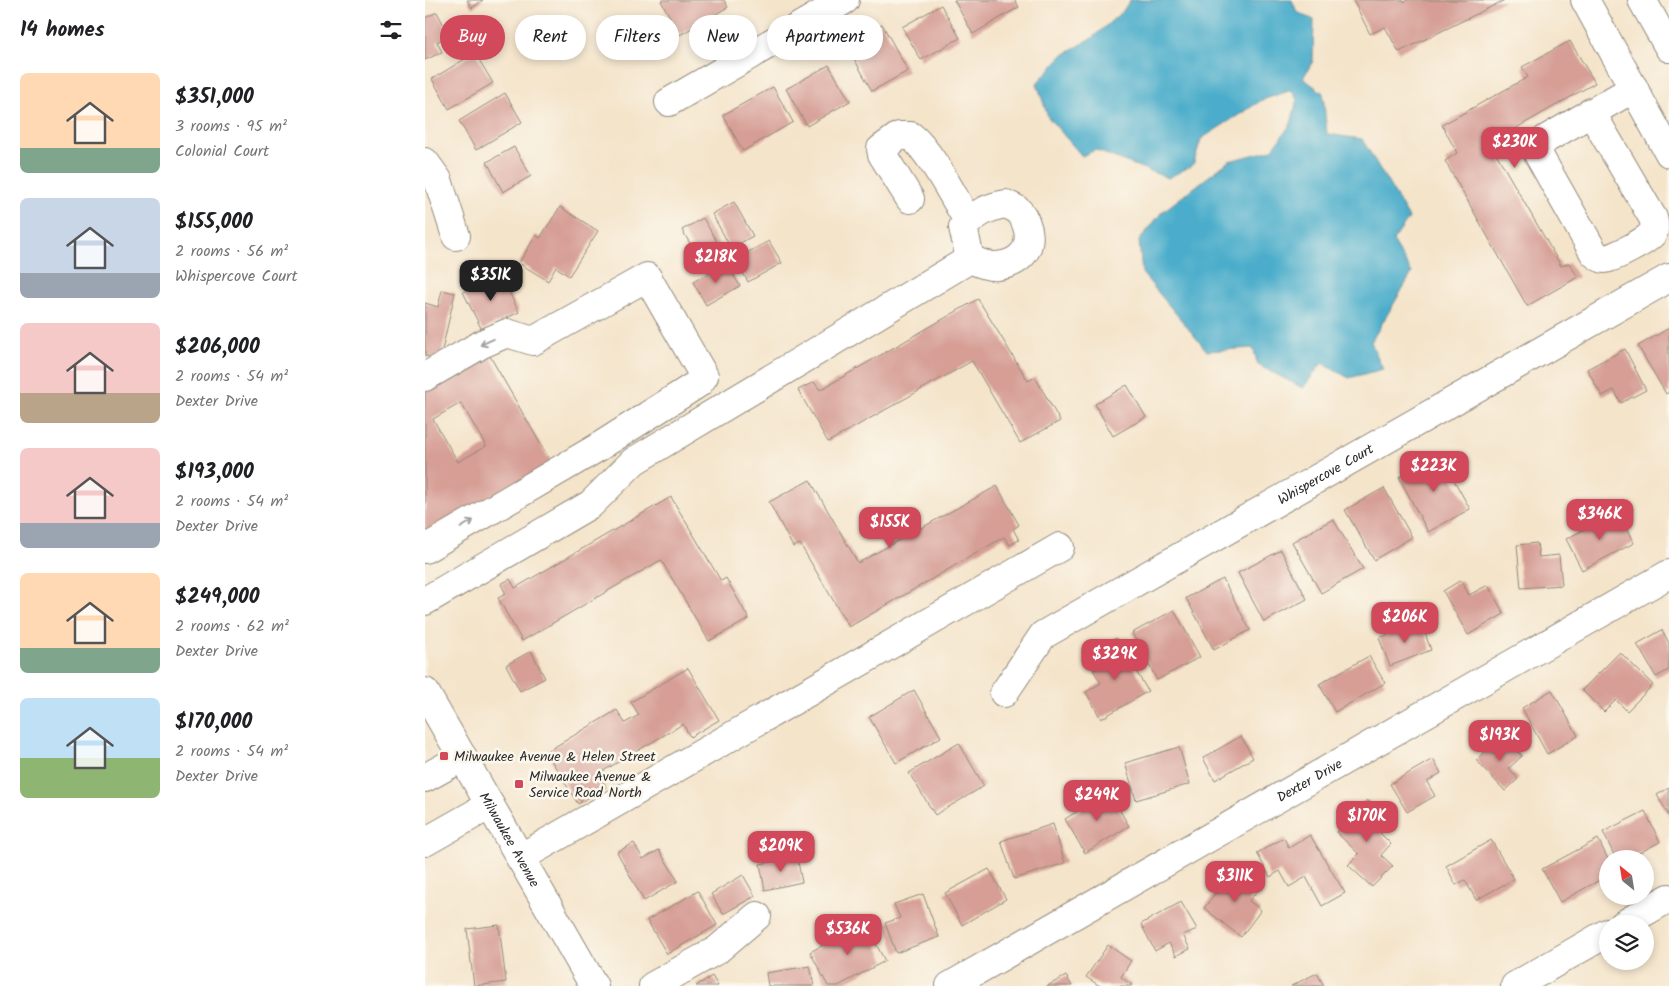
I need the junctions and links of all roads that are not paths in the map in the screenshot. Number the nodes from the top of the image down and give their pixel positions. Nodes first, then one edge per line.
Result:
1 (844, 0) edge
2 (1585, 0) edge
3 (1642, 0) edge
4 (1669, 48) edge
5 (1634, 88) junction
6 (669, 102) dead end
7 (1591, 112) junction
8 (1669, 153) edge
9 (425, 162) edge
10 (910, 200) dead end
11 (968, 221) junction
12 (456, 236) dead end
13 (970, 259) junction
14 (1669, 278) edge
15 (425, 377) edge
16 (1060, 547) dead end
17 (425, 548) edge
18 (1669, 574) edge
19 (425, 601) edge
20 (1003, 693) dead end
21 (428, 704) edge
22 (463, 757) junction
23 (425, 778) edge
24 (490, 805) junction
25 (425, 842) edge
26 (520, 858) junction
27 (1669, 898) edge
28 (1640, 915) edge
29 (757, 916) dead end
30 (1599, 938) edge
31 (594, 986) edge
32 (653, 986) edge
33 (950, 986) edge
34 (1515, 986) edge

1 - 6 street
2 - 5 street
3 - 4 street
5 - 7 street
5 - 8 street
7 - 7 street
9 - 12 street
10 - 11 street
11 - 13 street
11 - 13 street
13 - 19 street
14 - 20 street, Whispercove Court
17 -> 15 street
16 - 26 street
18 - 33 street, Dexter Drive
21 - 22 street, Milwaukee Avenue
22 - 23 street
22 - 24 street, Milwaukee Avenue
24 - 25 street
24 - 26 street, Milwaukee Avenue
26 - 31 street, Milwaukee Avenue
27 - 28 street
29 - 32 street
30 - 34 street

